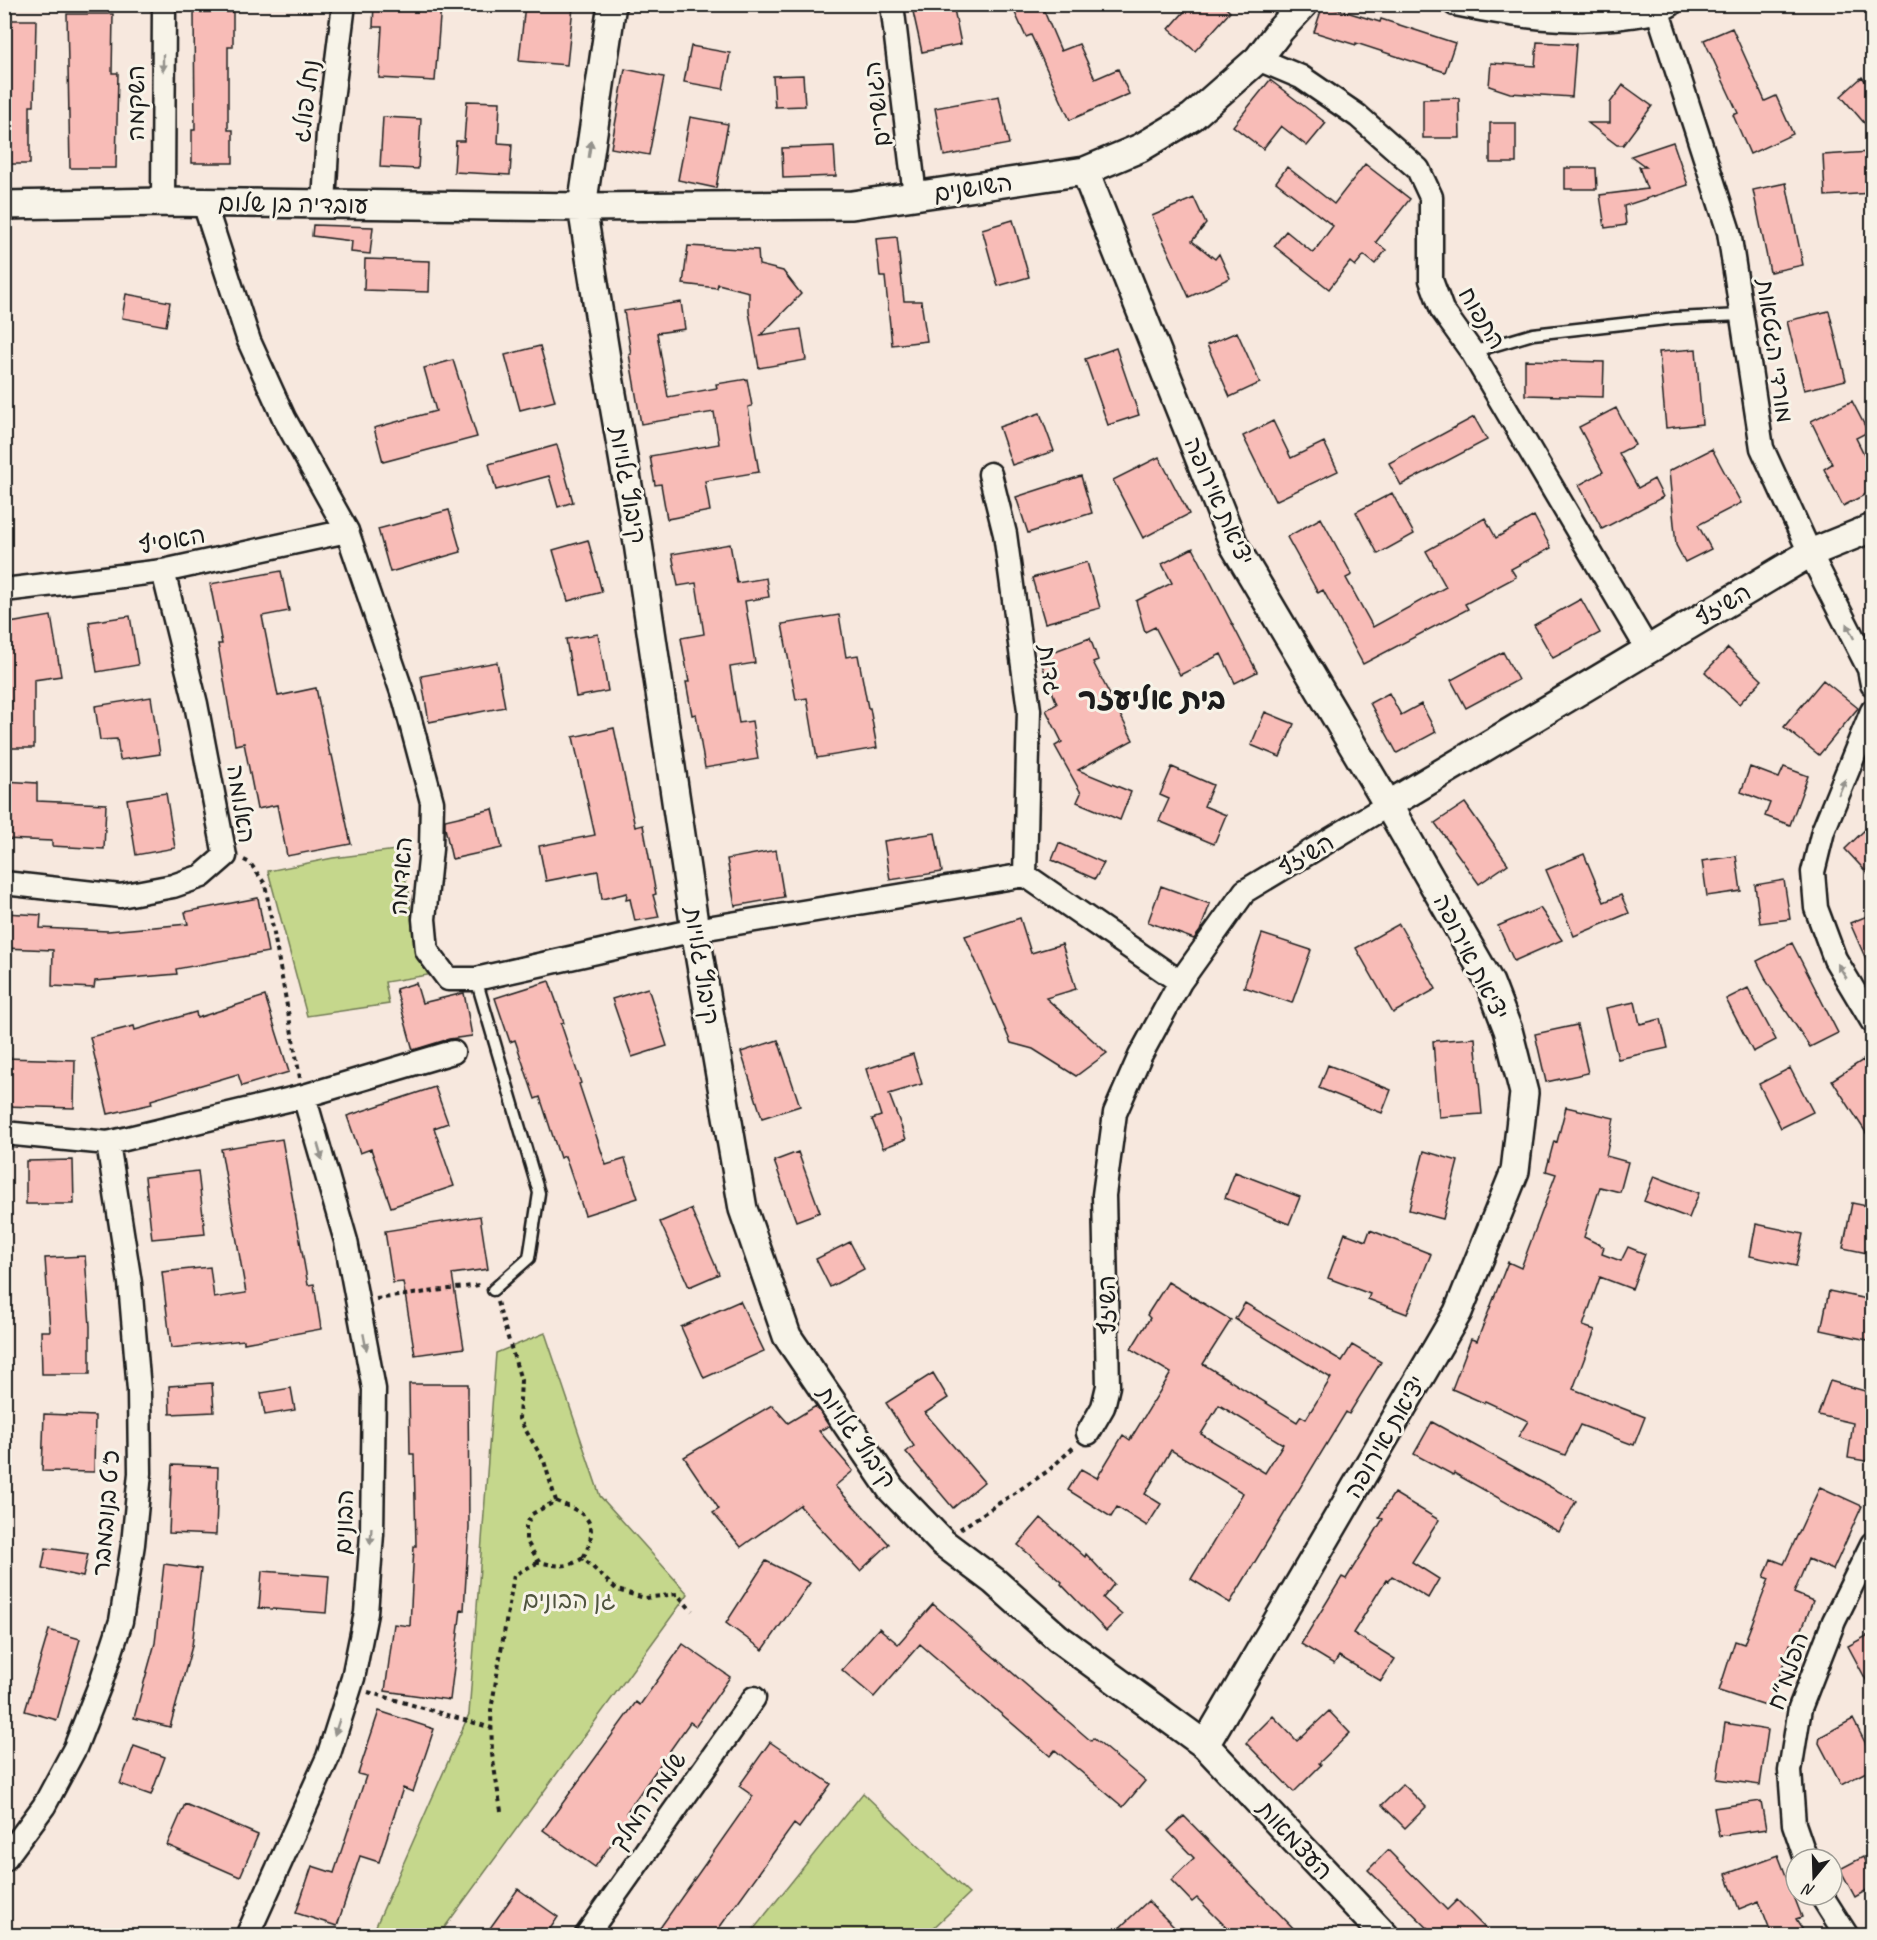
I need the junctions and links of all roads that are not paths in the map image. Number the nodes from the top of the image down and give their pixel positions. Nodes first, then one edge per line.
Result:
1 (164, 4) edge
2 (344, 4) edge
3 (612, 4) edge
4 (892, 4) edge
5 (1304, 4) edge
6 (1455, 4) edge
7 (1665, 8) edge
8 (1258, 59) junction
9 (1085, 171) junction
10 (915, 196) junction
11 (163, 202) junction
12 (204, 203) junction
13 (324, 204) junction
14 (4, 206) edge
15 (582, 207) junction
16 (1742, 315) junction
17 (1472, 352) junction
18 (990, 474) dead end
19 (1872, 528) edge
20 (347, 531) junction
21 (1810, 553) junction
22 (163, 571) junction
23 (4, 590) edge
24 (1648, 650) junction
25 (1872, 684) edge
26 (1872, 711) edge
27 (1388, 805) junction
28 (1025, 875) junction
29 (4, 883) edge
30 (695, 930) junction
31 (476, 979) junction
32 (1180, 982) junction
33 (1872, 1021) edge
34 (453, 1052) dead end
35 (304, 1096) junction
36 (4, 1133) edge
37 (108, 1143) junction
38 (493, 1290) road end
39 (1088, 1434) road end
40 (1872, 1544) edge
41 (754, 1698) dead end
42 (1205, 1745) junction
43 (1802, 1847) edge
44 (4, 1860) edge
45 (1829, 1907) edge
46 (247, 1935) edge
47 (586, 1935) edge
48 (1385, 1935) edge
49 (1847, 1935) edge

1 -> 11 street, השקמה
2 - 13 street, נחל פולג
15 -> 3 street, קיבוץ גלויות
4 - 10 street, הגושרים
5 - 8 street, השושנים
6 - 7 street
7 - 16 street, מורדי הגטאות
8 - 9 street, השושנים
8 - 17 street, התפוח
9 - 10 street, השושנים
9 - 27 street, יציאת אירופה
10 - 15 street, השושנים
11 - 12 street, עובדיה בן שלום
11 - 14 street, עובדיה בן שלום
12 - 13 street, עובדיה בן שלום
12 - 20 street
13 - 15 street, עובדיה בן שלום
15 - 30 street, קיבוץ גלויות
16 - 17 lane
16 - 21 street, מורדי הגטאות
17 - 24 street, התפוח
18 - 28 street, גדות
19 - 21 street, השיזף
20 - 22 street, האסיף
20 - 31 street, האדמה
21 - 24 street, השיזף
25 -> 21 street, מורדי הגטאות
22 - 23 street, האסיף
22 - 29 street, האלומה
24 - 27 street, השיזף
33 -> 26 street
27 - 32 street, השיזף
27 - 42 street, יציאת אירופה
28 - 30 street, האדמה
28 - 32 street
30 - 31 street, האדמה
30 - 42 street, קיבוץ גלויות
31 - 38 lane
32 - 39 street, השיזף
34 - 35 street
35 - 37 street
35 -> 46 street, הבונים
36 - 37 street
37 - 44 street, כ"ט בנובמבר
40 - 43 street, הפלמ״ח
41 - 47 street, שלמה המלך
42 - 48 street, העצמאות
45 - 49 street

